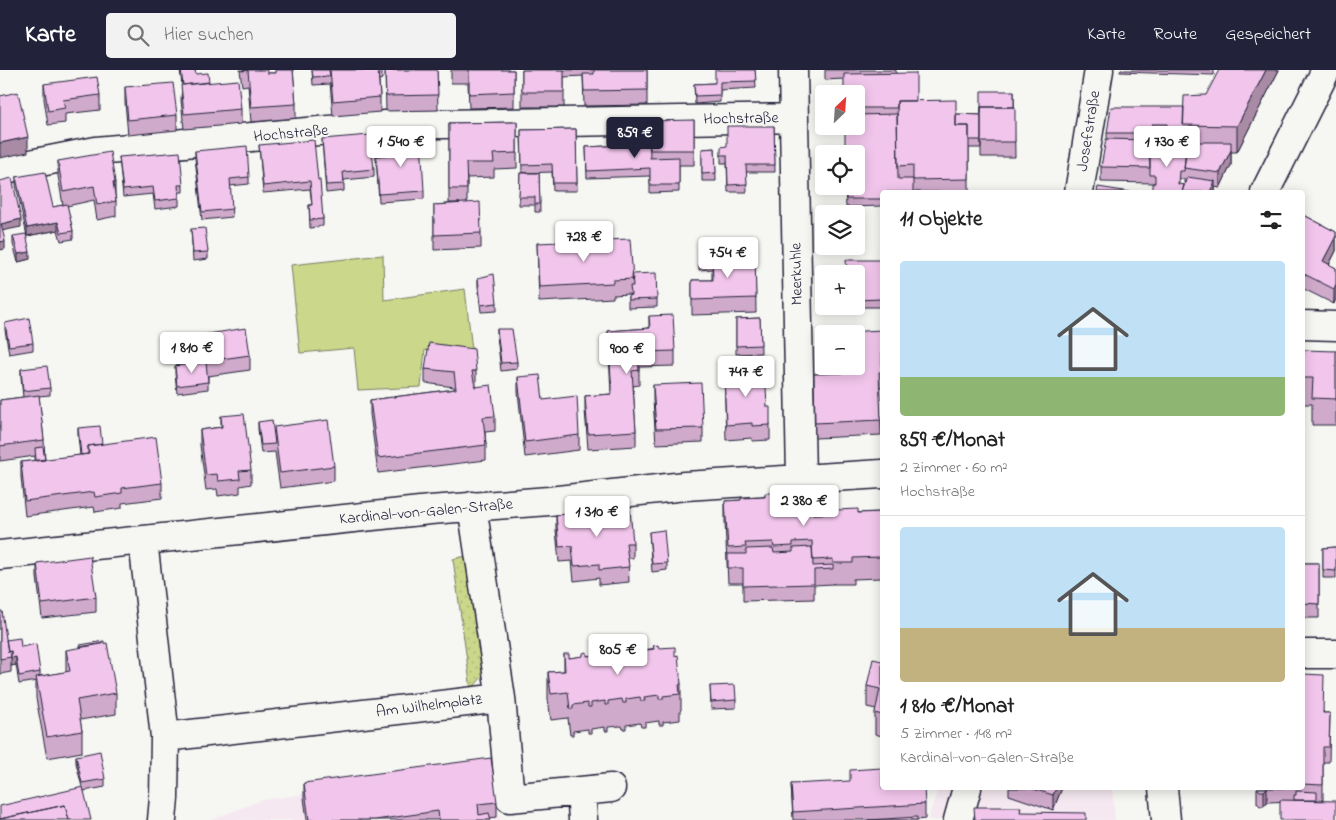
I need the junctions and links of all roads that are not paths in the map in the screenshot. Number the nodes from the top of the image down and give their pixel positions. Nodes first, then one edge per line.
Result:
1 (793, 70) edge
2 (1099, 70) edge
3 (1326, 70) edge
4 (794, 118) junction
5 (0, 170) edge
6 (1079, 190) edge
7 (1266, 190) edge
8 (1305, 325) edge
9 (1336, 326) edge
10 (880, 474) edge
11 (801, 478) junction
12 (472, 506) junction
13 (143, 540) junction
14 (0, 554) edge
15 (1305, 654) edge
16 (1336, 654) edge
17 (500, 698) junction
18 (165, 737) junction
19 (610, 788) dead end
20 (966, 790) edge
21 (1163, 790) edge
22 (581, 791) junction
23 (162, 820) edge
24 (583, 820) edge
25 (958, 820) edge
26 (1166, 820) edge

1 - 4 street, Meerkuhle
2 - 6 street, Josefstraße
3 - 7 street
4 - 5 street, Hochstraße
4 - 11 street, Meerkuhle
8 - 9 street
10 - 11 street, Kardinal-von-Galen-Straße
11 - 12 street, Kardinal-von-Galen-Straße
12 - 13 street, Kardinal-von-Galen-Straße
12 - 17 street, Am Wilhelmplatz
13 - 14 street, Kardinal-von-Galen-Straße
13 - 18 street
15 - 16 street
17 - 18 street, Am Wilhelmplatz
17 - 22 street
18 - 23 street
19 - 22 street
20 - 25 street
21 - 26 street
22 - 24 street

